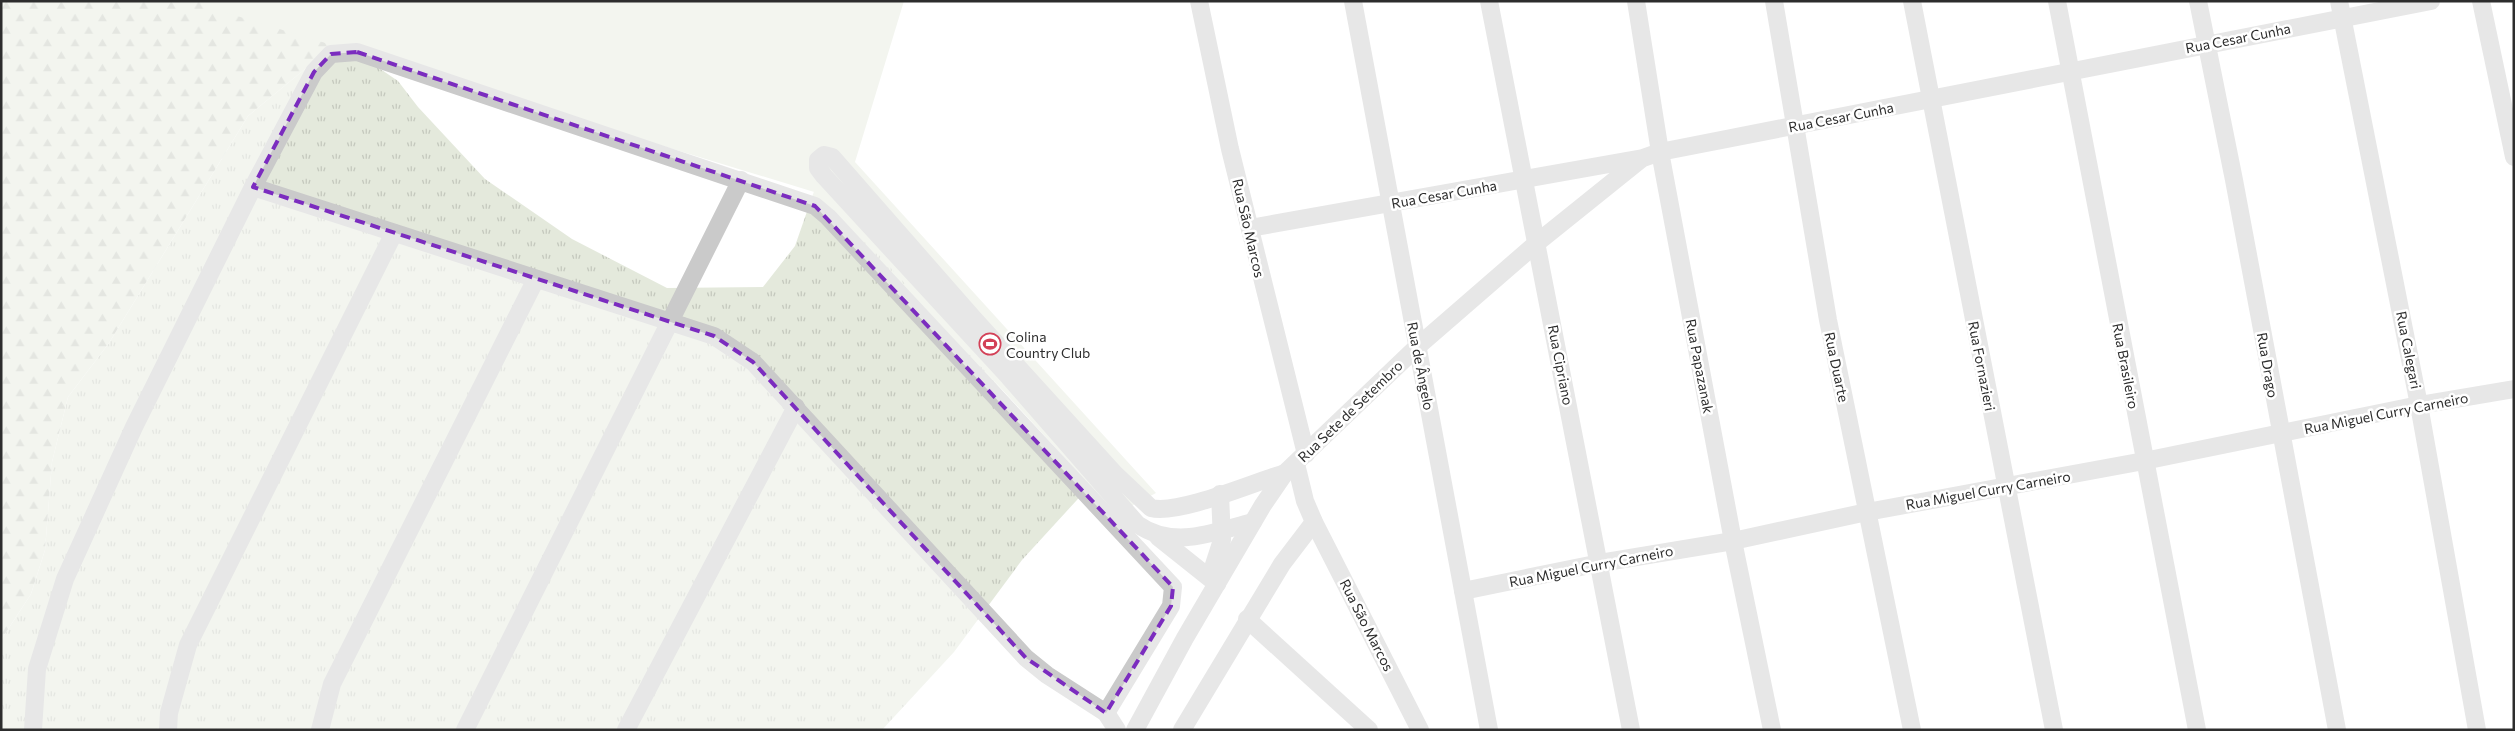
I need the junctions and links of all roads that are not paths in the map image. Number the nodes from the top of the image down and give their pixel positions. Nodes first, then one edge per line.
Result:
1 (1199, 1) edge
2 (1353, 1) edge
3 (1489, 1) edge
4 (1636, 1) edge
5 (1774, 1) edge
6 (1912, 1) edge
7 (2057, 1) edge
8 (2198, 1) edge
9 (2431, 1) edge
10 (2481, 1) edge
11 (2341, 9) edge
12 (2207, 44) junction
13 (2070, 73) junction
14 (1932, 99) junction
15 (1795, 126) junction
16 (1660, 152) junction
17 (2514, 157) edge
18 (1643, 158) junction
19 (741, 180) junction
20 (1525, 180) junction
21 (253, 187) junction
22 (1389, 203) junction
23 (1250, 228) junction
24 (394, 233) junction
25 (1538, 242) junction
26 (536, 279) junction
27 (668, 322) junction
28 (1417, 347) junction
29 (2514, 389) edge
30 (2420, 405) junction
31 (796, 408) junction
32 (2280, 434) junction
33 (2144, 461) junction
34 (1296, 463) junction
35 (2005, 487) junction
36 (1220, 494) junction
37 (1867, 512) junction
38 (1253, 522) junction
39 (1314, 522) junction
40 (1223, 530) junction
41 (1153, 533) junction
42 (1733, 540) junction
43 (1600, 563) junction
44 (1213, 581) junction
45 (1463, 591) junction
46 (1247, 619) junction
47 (1116, 725) edge
48 (33, 730) edge
49 (168, 730) edge
50 (320, 730) edge
51 (465, 730) edge
52 (626, 730) edge
53 (1135, 730) edge
54 (1182, 730) edge
55 (1369, 730) edge
56 (1420, 730) edge
57 (1489, 730) edge
58 (1631, 730) edge
59 (1772, 730) edge
60 (1912, 730) edge
61 (2054, 730) edge
62 (2197, 730) edge
63 (2337, 730) edge
64 (2477, 730) edge

1 - 23 street, Rua São Marcos
2 - 22 street, Rua de Ângelo
3 - 20 street, Rua Cipriano
4 - 16 street, Rua Papazanak
5 - 15 street, Rua Duarte
6 - 14 street, Rua Fornazieri
7 - 13 street, Rua Brasileiro
8 - 12 street, Rua Drago
9 - 11 street, Rua Cesar Cunha
10 - 17 street
11 - 12 street, Rua Cesar Cunha
11 - 30 street, Rua Calegari
12 - 13 street, Rua Cesar Cunha
12 - 32 street, Rua Drago
13 - 14 street, Rua Cesar Cunha
13 - 33 street, Rua Brasileiro
14 - 15 street, Rua Cesar Cunha
14 - 35 street, Rua Fornazieri
15 - 16 street, Rua Cesar Cunha
15 - 37 street, Rua Duarte
16 - 18 street, Rua Cesar Cunha
16 - 42 street, Rua Papazanak
18 - 20 street, Rua Cesar Cunha
18 - 25 street, Rua Sete de Setembro
19 - 21 street
19 - 27 street
19 - 47 street
20 - 22 street, Rua Cesar Cunha
20 - 25 street, Rua Cipriano
21 - 24 street
21 - 48 street
22 - 23 street, Rua Cesar Cunha
22 - 28 street, Rua de Ângelo
23 - 34 street, Rua São Marcos
24 - 26 street
24 - 49 street
25 - 28 street, Rua Sete de Setembro
25 - 43 street, Rua Cipriano
26 - 27 street
26 - 50 street
27 - 31 street
27 - 51 street
28 - 34 street, Rua Sete de Setembro
28 - 45 street, Rua de Ângelo
29 - 30 street, Rua Miguel Curry Carneiro
30 - 32 street, Rua Miguel Curry Carneiro
30 - 64 street, Rua Calegari
31 - 47 street
31 - 52 street
32 - 33 street, Rua Miguel Curry Carneiro
32 - 63 street, Rua Drago
33 - 35 street, Rua Miguel Curry Carneiro
33 - 62 street, Rua Brasileiro
34 - 36 street
34 - 38 street, Rua Sete de Setembro
34 - 39 street, Rua São Marcos
35 - 37 street, Rua Miguel Curry Carneiro
35 - 61 street, Rua Fornazieri
36 - 40 street
36 - 41 street
37 - 42 street, Rua Miguel Curry Carneiro
37 - 60 street, Rua Duarte
38 - 40 street
38 - 44 street, Rua Sete de Setembro
39 - 46 street
39 - 56 street, Rua São Marcos
40 - 41 street
40 - 44 street
41 - 44 street
42 - 43 street, Rua Miguel Curry Carneiro
42 - 59 street, Rua Papazanak
43 - 45 street, Rua Miguel Curry Carneiro
43 - 58 street, Rua Cipriano
44 - 53 street, Rua Sete de Setembro
45 - 57 street, Rua de Ângelo
46 - 54 street
46 - 55 street

